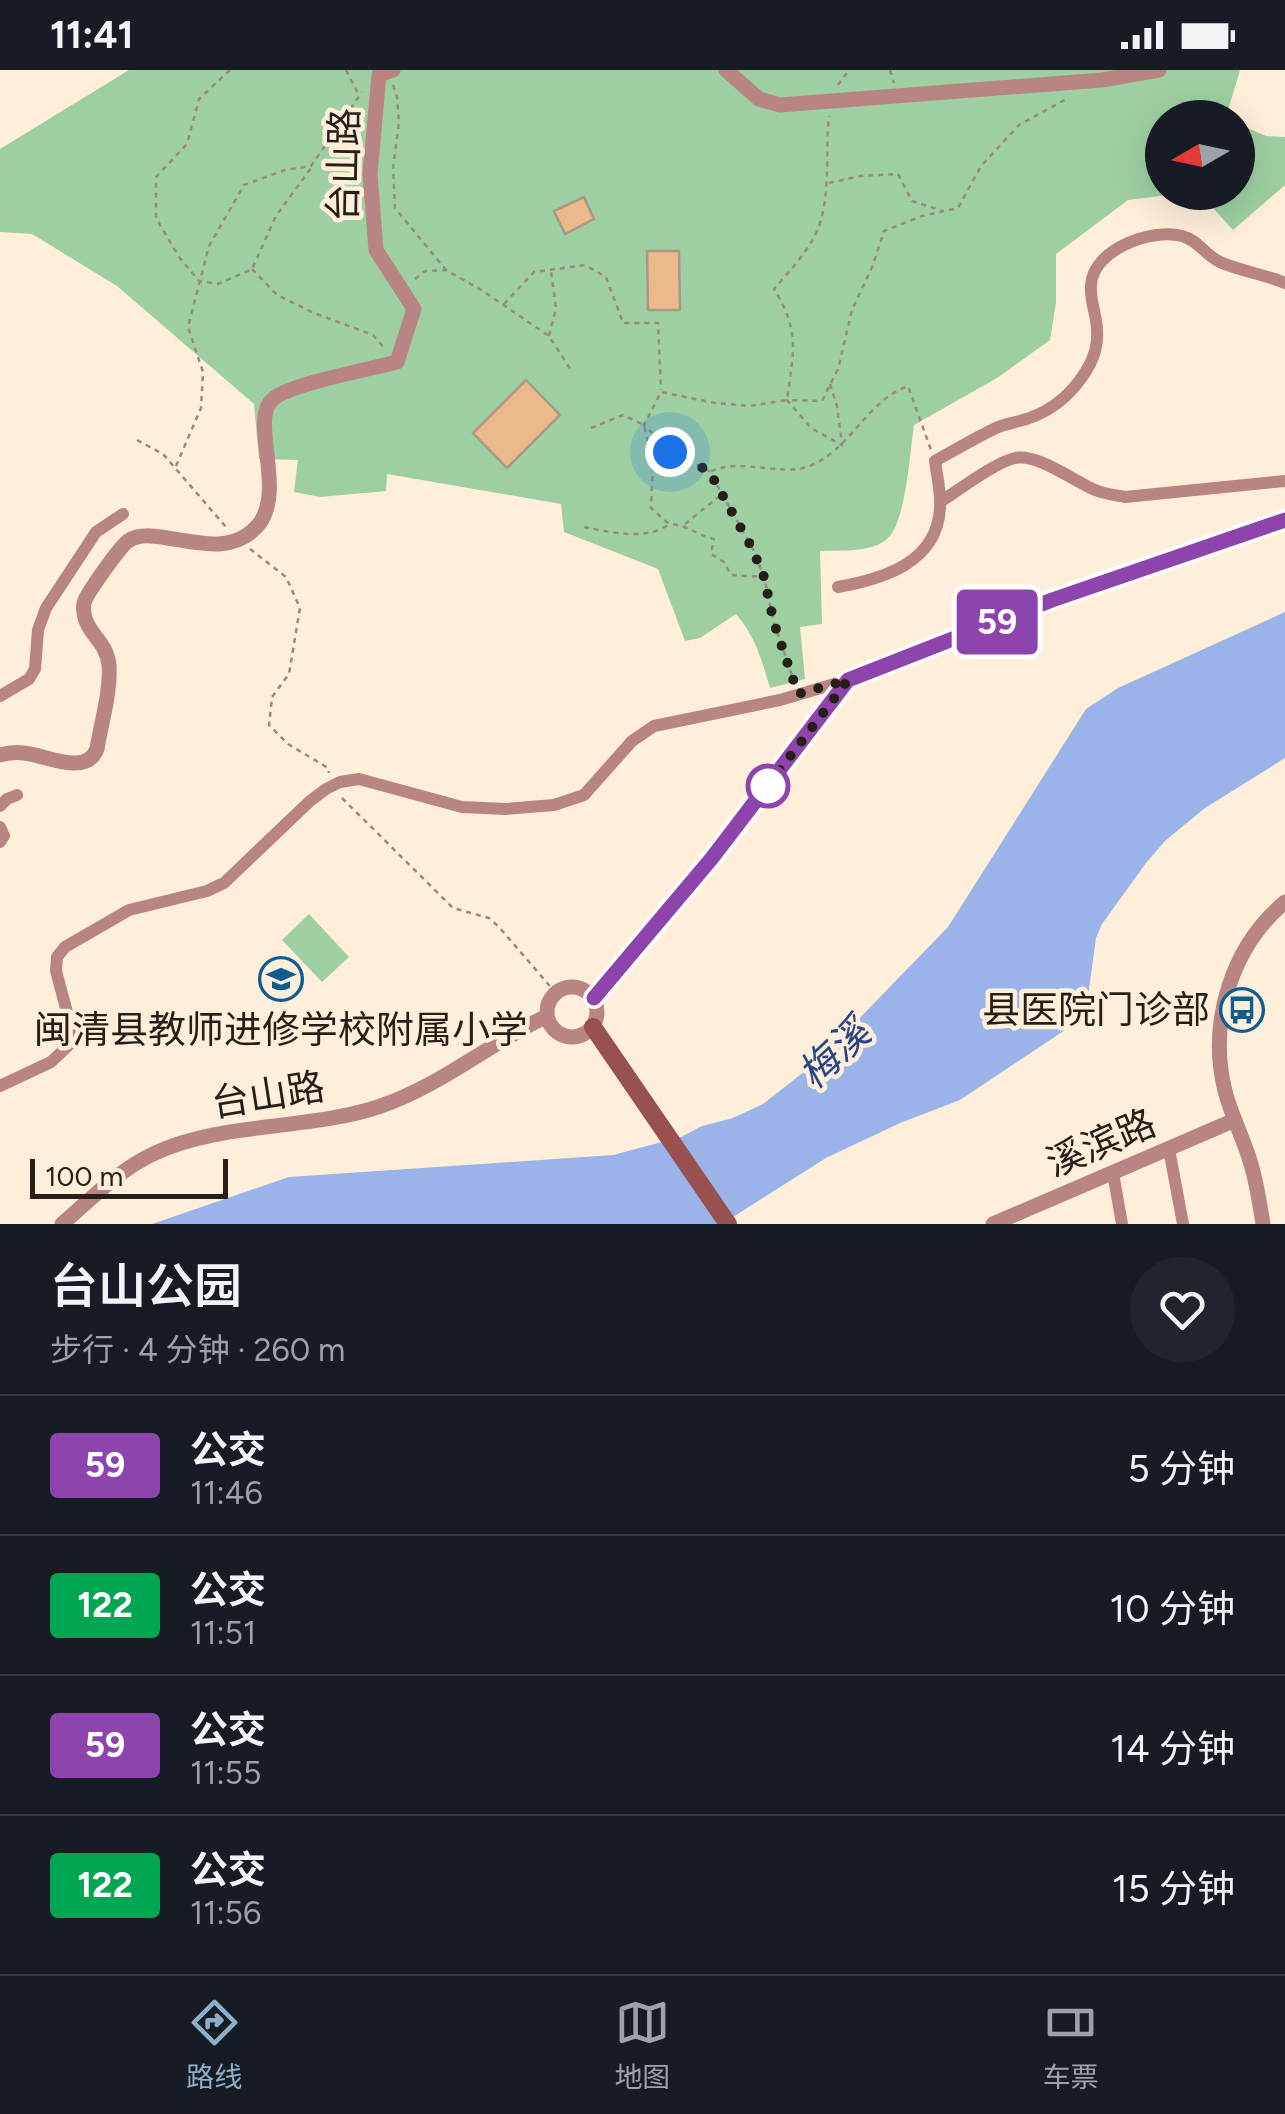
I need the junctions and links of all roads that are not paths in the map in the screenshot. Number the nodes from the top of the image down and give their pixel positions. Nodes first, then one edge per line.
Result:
1 (726, 70) edge
2 (1160, 70) edge
3 (387, 72) edge
4 (1285, 284) edge
5 (1285, 481) edge
6 (940, 502) junction
7 (123, 514) dead end
8 (1285, 520) edge
9 (838, 587) dead end
10 (848, 680) junction
11 (0, 696) edge
12 (0, 755) edge
13 (18, 795) dead end
14 (0, 806) edge
15 (0, 827) edge
16 (0, 842) edge
17 (1285, 902) edge
18 (594, 998) junction
19 (547, 1016) junction
20 (590, 1030) junction
21 (0, 1086) edge
22 (641, 1106) junction
23 (1235, 1120) junction
24 (1170, 1149) junction
25 (1113, 1174) junction
26 (62, 1224) edge
27 (717, 1224) edge
28 (728, 1224) edge
29 (992, 1224) edge
30 (1122, 1224) edge
31 (1182, 1224) edge
32 (1263, 1224) edge

1 - 2 street
3 - 12 street, 台山路
4 - 6 street
5 - 6 street
6 - 9 street
7 - 11 street
8 - 10 street
10 - 18 street
10 - 21 street
13 - 14 street
15 - 16 street
17 - 23 street
18 - 19 street
18 - 20 street
19 - 20 street
19 - 26 street, 台山路
20 - 22 main road
22 - 27 main road
22 - 28 main road
23 - 24 street, 溪滨路
23 - 32 street
24 - 25 street, 溪滨路
24 - 31 street
25 - 29 street, 溪滨路
25 - 30 street

